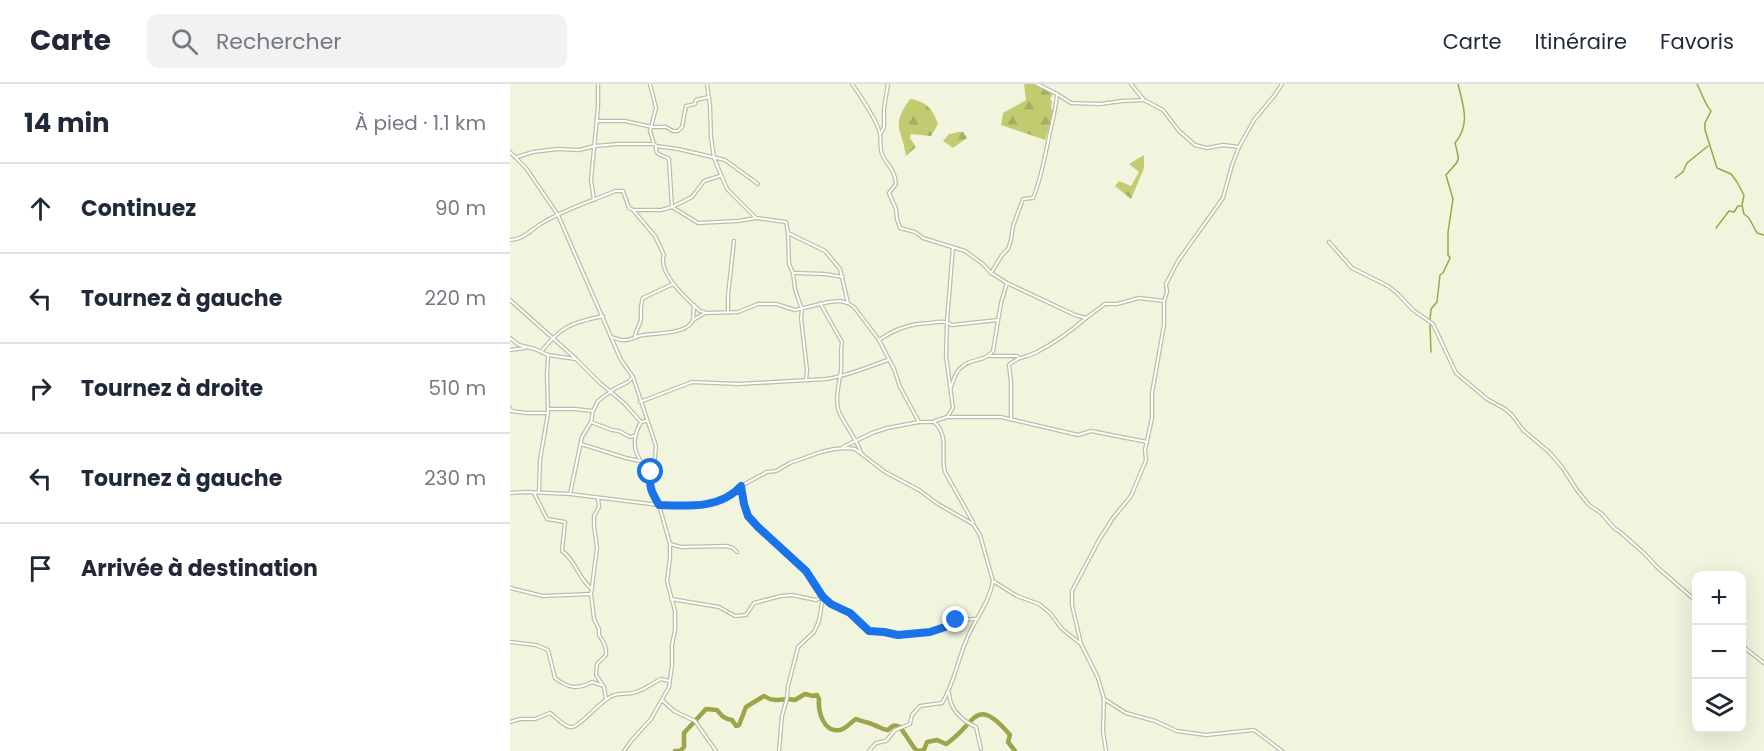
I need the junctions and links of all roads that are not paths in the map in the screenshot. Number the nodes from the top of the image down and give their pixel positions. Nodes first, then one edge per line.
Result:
1 (598, 84) edge
2 (650, 84) edge
3 (707, 84) edge
4 (852, 84) edge
5 (888, 84) edge
6 (1037, 84) edge
7 (1131, 84) edge
8 (1282, 84) edge
9 (1057, 94) junction
10 (709, 97) junction
11 (1144, 100) junction
12 (597, 121) junction
13 (652, 127) junction
14 (881, 133) junction
15 (655, 145) junction
16 (595, 146) junction
17 (1239, 147) junction
18 (510, 152) edge
19 (517, 157) junction
20 (714, 158) junction
21 (720, 176) junction
22 (758, 184) dead end
23 (594, 200) junction
24 (672, 207) junction
25 (633, 210) junction
26 (558, 215) junction
27 (756, 218) junction
28 (788, 232) junction
29 (510, 240) edge
30 (734, 241) dead end
31 (1329, 242) dead end
32 (953, 247) junction
33 (794, 273) junction
34 (991, 273) junction
35 (843, 277) junction
36 (1007, 283) junction
37 (673, 284) junction
38 (510, 300) edge
39 (1164, 301) junction
40 (820, 303) junction
41 (848, 303) junction
42 (694, 305) junction
43 (802, 310) junction
44 (705, 313) junction
45 (728, 313) junction
46 (603, 316) junction
47 (1086, 318) junction
48 (693, 320) junction
49 (998, 320) junction
50 (947, 321) junction
51 (611, 337) junction
52 (634, 337) junction
53 (510, 338) edge
54 (552, 338) junction
55 (879, 340) junction
56 (526, 348) junction
57 (510, 350) edge
58 (541, 352) junction
59 (548, 355) junction
60 (990, 356) junction
61 (1020, 358) junction
62 (576, 359) junction
63 (888, 360) junction
64 (633, 377) junction
65 (840, 377) junction
66 (806, 380) junction
67 (950, 389) junction
68 (610, 392) junction
69 (640, 402) junction
70 (510, 408) edge
71 (548, 411) junction
72 (593, 411) junction
73 (947, 417) junction
74 (1011, 419) junction
75 (646, 421) junction
76 (591, 422) junction
77 (641, 422) junction
78 (919, 422) junction
79 (934, 422) junction
80 (634, 436) junction
81 (857, 440) junction
82 (1147, 442) junction
83 (581, 444) junction
84 (841, 448) junction
85 (861, 453) junction
86 (640, 461) junction
87 (651, 472) junction
88 (741, 486) junction
89 (510, 493) edge
90 (534, 493) junction
91 (539, 493) junction
92 (570, 494) junction
93 (598, 498) junction
94 (659, 505) junction
95 (973, 524) junction
96 (670, 544) junction
97 (737, 552) dead end
98 (993, 581) junction
99 (510, 588) edge
100 (592, 589) junction
101 (591, 594) junction
102 (823, 597) junction
103 (1692, 597) edge
104 (671, 599) junction
105 (976, 619) junction
106 (510, 642) edge
107 (1081, 644) junction
108 (1746, 649) edge
109 (1764, 663) edge
110 (669, 681) junction
111 (604, 687) junction
112 (949, 693) junction
113 (606, 699) junction
114 (1104, 699) junction
115 (662, 700) junction
116 (510, 722) edge
117 (981, 749) dead end
118 (624, 751) edge
119 (716, 751) edge
120 (778, 751) edge
121 (869, 751) edge
122 (1106, 751) edge
123 (1282, 751) edge

1 - 12 street
2 - 13 street
3 - 10 street
4 - 14 street
5 - 14 street
6 - 9 street
7 - 11 street
8 - 17 street
9 - 11 street
9 - 34 street
10 - 13 street
10 - 20 street
11 - 17 street
12 - 13 street
12 - 16 street
13 - 15 street
14 - 32 street
15 - 16 street
15 - 20 street
15 - 24 street
16 - 19 street
16 - 23 street
17 - 39 street
18 - 19 street
19 - 26 street
20 - 21 street
20 - 22 street
21 - 24 street
21 - 27 street
23 - 25 street
23 - 26 street
24 - 25 street
24 - 27 street
25 - 37 street
26 - 29 street
26 - 46 street
27 - 28 street
28 - 33 street
28 - 35 street
30 - 45 street
31 - 103 street
32 - 34 street
32 - 50 street
33 - 35 street
33 - 43 street
34 - 36 street
35 - 41 street
36 - 47 street
36 - 49 street
37 - 42 street
37 - 52 street
38 - 54 street
39 - 47 street
39 - 82 street
40 - 41 street
40 - 43 street
40 - 65 street
41 - 55 street
42 - 44 street
42 - 48 street
43 - 45 street
43 - 66 street
44 - 45 street
44 - 48 street
46 - 51 street
46 - 54 street
47 - 61 street
48 - 52 street
49 - 50 street
49 - 60 street
50 - 55 street
50 - 67 street
51 - 52 street
51 - 64 street
53 - 56 street
54 - 58 street
54 - 62 street
55 - 63 street
56 - 57 street
56 - 58 street
58 - 59 street
59 - 62 street
59 - 71 street
60 - 61 street
60 - 67 street
61 - 74 street
62 - 68 street
63 - 65 street
63 - 78 street
64 - 68 street
64 - 69 street
65 - 66 street
65 - 81 street
66 - 69 street
67 - 73 street
68 - 72 street
68 - 77 street
69 - 75 street
70 - 71 street
71 - 72 street
71 - 91 street
72 - 76 street
73 - 74 street
73 - 79 street
74 - 82 street
75 - 77 street
75 - 87 street
76 - 80 street
76 - 83 street
77 - 80 street
78 - 79 street
78 - 81 street
79 - 95 street
80 - 86 street
81 - 84 street
81 - 85 street
82 - 107 street
83 - 86 street
83 - 92 street
84 - 85 street
84 - 88 street
85 - 95 street
86 - 87 street
87 - 94 street
88 - 94 street
88 - 102 street
89 - 90 street
90 - 91 street
90 - 100 street
91 - 92 street
92 - 93 street
93 - 94 street
93 - 100 street
94 - 96 street
95 - 98 street
96 - 97 street
96 - 104 street
98 - 105 street
98 - 107 street
99 - 101 street
100 - 101 street
101 - 111 street
102 - 104 street
102 - 105 street
102 - 120 street
104 - 110 street
105 - 112 street
106 - 111 street
107 - 114 street
108 - 109 street
110 - 113 street
110 - 115 street
111 - 113 street
112 - 117 street
112 - 121 street
113 - 116 street
114 - 122 street
114 - 123 street
115 - 118 street
115 - 119 street

